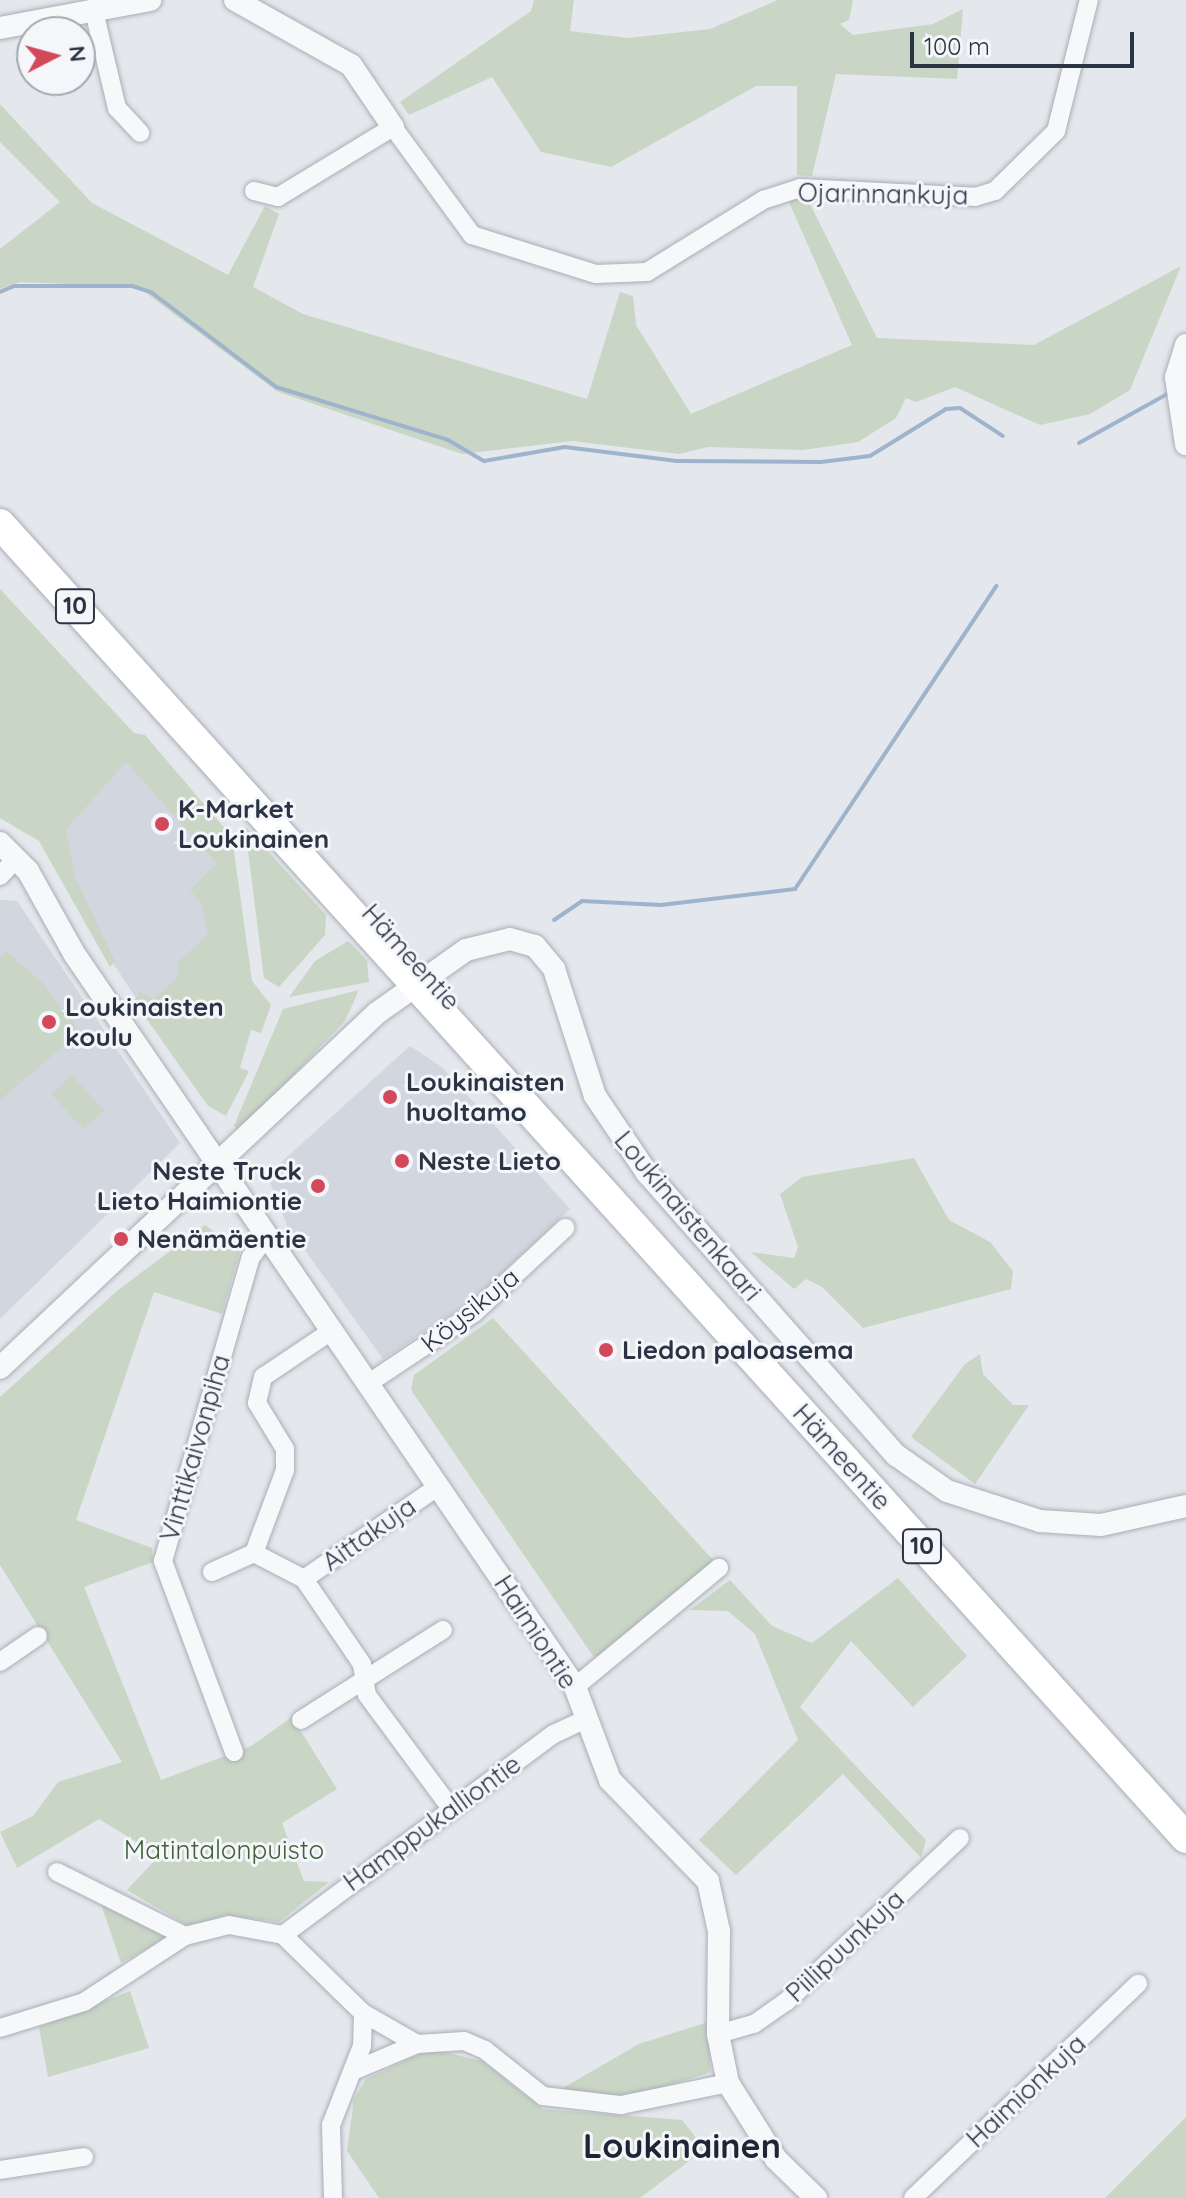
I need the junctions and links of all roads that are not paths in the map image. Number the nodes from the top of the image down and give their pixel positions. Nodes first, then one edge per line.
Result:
1 (150, 0) edge
2 (235, 0) edge
3 (1089, 0) edge
4 (124, 2) edge
5 (266, 5) edge
6 (94, 11) junction
7 (0, 28) edge
8 (393, 127) junction
9 (140, 133) dead end
10 (254, 191) dead end
11 (1186, 345) edge
12 (1186, 444) edge
13 (0, 524) edge
14 (8, 850) edge
15 (0, 876) edge
16 (421, 981) junction
17 (219, 1167) junction
18 (565, 1228) dead end
19 (267, 1236) junction
20 (333, 1330) junction
21 (0, 1368) edge
22 (369, 1383) junction
23 (439, 1486) junction
24 (1186, 1506) edge
25 (254, 1553) junction
26 (719, 1568) dead end
27 (212, 1572) dead end
28 (304, 1579) junction
29 (443, 1630) dead end
30 (38, 1636) dead end
31 (0, 1662) edge
32 (365, 1679) junction
33 (575, 1687) junction
34 (586, 1719) junction
35 (301, 1720) dead end
36 (234, 1752) dead end
37 (452, 1810) junction
38 (960, 1838) dead end
39 (1186, 1838) edge
40 (57, 1872) dead end
41 (283, 1935) junction
42 (185, 1936) junction
43 (1138, 1984) dead end
44 (363, 2013) junction
45 (0, 2028) edge
46 (718, 2034) junction
47 (417, 2044) junction
48 (353, 2071) junction
49 (728, 2083) junction
50 (84, 2157) dead end
51 (0, 2170) edge
52 (333, 2198) edge
53 (816, 2198) edge
54 (913, 2198) edge

1 - 4 street
2 - 5 street
3 - 8 street, Ojarinnankuja
4 - 6 street
5 - 8 street
6 - 7 street
6 - 9 street
8 - 10 street
11 - 12 street
13 - 16 highway, Hämeentie / 10
14 - 15 street
14 - 17 street
16 - 17 street, Loukinaistenkaari
16 - 24 street, Loukinaistenkaari
16 - 39 highway, Hämeentie / 10
17 - 19 street, Haimiontie
17 - 21 street, Loukinaistenkaari
18 - 22 street, Köysikuja
19 - 20 street, Haimiontie
19 - 36 street, Vinttikaivonpiha
20 - 22 street, Haimiontie
20 - 25 street
22 - 23 street, Haimiontie
23 - 28 street, Aittakuja
23 - 33 street, Haimiontie
25 - 27 street
25 - 28 street, Aittakuja
26 - 33 street
28 - 32 street
29 - 32 street
30 - 31 street
32 - 35 street
32 - 37 street
33 - 34 street, Haimiontie
34 - 37 street, Hamppukalliontie
34 - 46 street, Haimiontie
37 - 41 street, Hamppukalliontie
38 - 46 street, Piilipuunkuja
40 - 42 street
41 - 42 street
41 - 44 street
42 - 45 street
43 - 54 street, Haimionkuja
44 - 47 street
44 - 48 street
46 - 49 street, Haimiontie
47 - 48 street
47 - 49 street
48 - 52 street
49 - 53 street, Haimiontie
50 - 51 street

